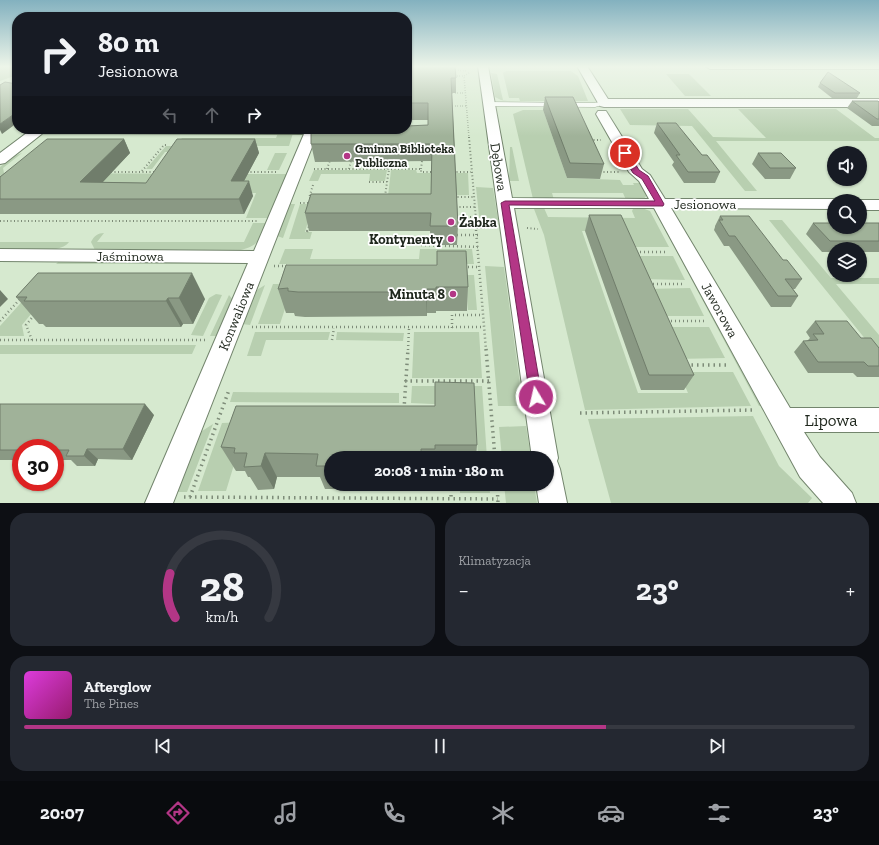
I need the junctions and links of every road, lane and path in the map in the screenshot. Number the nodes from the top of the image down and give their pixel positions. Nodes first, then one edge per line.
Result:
1 (465, 89) edge
2 (487, 89) edge
3 (594, 89) edge
4 (450, 93) edge
5 (465, 93) junction
6 (879, 103) edge
7 (489, 104) junction
8 (447, 106) edge
9 (466, 106) junction
10 (603, 108) junction
11 (34, 134) edge
12 (183, 134) edge
13 (311, 134) edge
14 (332, 155) edge
15 (0, 160) edge
16 (351, 161) dead end
17 (387, 161) dead end
18 (422, 161) dead end
19 (360, 163) dead end
20 (327, 169) junction
21 (349, 169) junction
22 (359, 169) junction
23 (387, 169) junction
24 (421, 169) junction
25 (296, 171) junction
26 (110, 172) dead end
27 (142, 172) junction
28 (157, 172) edge
29 (242, 172) edge
30 (435, 172) edge
31 (450, 172) edge
32 (471, 172) junction
33 (369, 182) dead end
34 (387, 182) junction
35 (313, 186) dead end
36 (392, 197) edge
37 (450, 197) edge
38 (474, 197) junction
39 (315, 198) edge
40 (316, 203) edge
41 (505, 203) junction
42 (660, 204) junction
43 (827, 204) edge
44 (867, 205) edge
45 (879, 205) edge
46 (475, 207) junction
47 (456, 208) edge
48 (279, 212) junction
49 (456, 217) edge
50 (476, 217) junction
51 (0, 220) edge
52 (309, 225) edge
53 (307, 232) dead end
54 (457, 235) edge
55 (478, 235) junction
56 (421, 245) dead end
57 (478, 247) junction
58 (632, 252) edge
59 (674, 252) dead end
60 (0, 255) edge
61 (260, 257) junction
62 (646, 284) edge
63 (691, 284) dead end
64 (25, 293) edge
65 (36, 313) edge
66 (483, 315) junction
67 (0, 321) edge
68 (663, 321) edge
69 (710, 321) dead end
70 (334, 328) junction
71 (409, 328) junction
72 (452, 328) junction
73 (483, 328) junction
74 (229, 334) junction
75 (0, 340) edge
76 (32, 340) junction
77 (332, 340) dead end
78 (681, 365) edge
79 (734, 365) dead end
80 (405, 381) junction
81 (489, 382) junction
82 (580, 413) dead end
83 (404, 414) edge
84 (782, 420) junction
85 (879, 420) edge
86 (494, 451) edge
87 (544, 451) edge
88 (451, 491) edge
89 (497, 491) edge
90 (551, 491) edge
91 (451, 498) junction
92 (498, 501) edge
93 (160, 502) edge
94 (553, 503) edge
95 (842, 503) edge

1 - 5 path
2 - 7 street, Dębowa
3 - 10 street, Jaworowa
4 - 5 path
5 - 9 path
6 - 10 street
7 - 10 lane
7 - 41 street, Dębowa
8 - 9 path
9 - 32 path
10 - 42 street, Jaworowa
11 - 15 street
12 - 27 path
13 - 25 street, Konwaliowa
14 - 20 path
16 - 21 path
17 - 23 path
18 - 24 path
19 - 22 path
20 - 21 path
20 - 25 path
21 - 22 path
22 - 23 path
23 - 24 path
23 - 34 path
24 - 30 path
25 - 29 path
25 - 48 street, Konwaliowa
26 - 27 path
27 - 28 path
31 - 32 path
32 - 38 path
33 - 34 path
34 - 36 path
35 - 39 path
37 - 38 path
38 - 46 path
40 - 48 path
41 - 42 street, Jesionowa
41 - 87 street, Dębowa
42 - 43 street, Jesionowa
42 - 84 street, Jaworowa
44 - 45 street
46 - 47 path
46 - 50 path
48 - 51 path
48 - 61 street, Konwaliowa
49 - 50 path
50 - 55 path
52 - 53 path
54 - 55 path
55 - 57 path
56 - 57 path
57 - 66 path
58 - 59 path
60 - 61 street, Jaśminowa
61 - 74 street, Konwaliowa
62 - 63 path
64 - 67 path
65 - 76 path
66 - 72 path
66 - 73 path
68 - 69 path
70 - 71 path
70 - 74 path
70 - 77 path
71 - 72 path
71 - 80 path
72 - 73 path
73 - 81 path
74 - 76 path
74 - 93 street, Konwaliowa
75 - 76 path
78 - 79 path
80 - 81 path
80 - 83 path
81 - 86 path
82 - 84 path
84 - 85 street, Lipowa
84 - 95 street, Jaworowa
88 - 91 path
89 - 92 path
90 - 94 street
91 - 92 path
91 - 93 path

